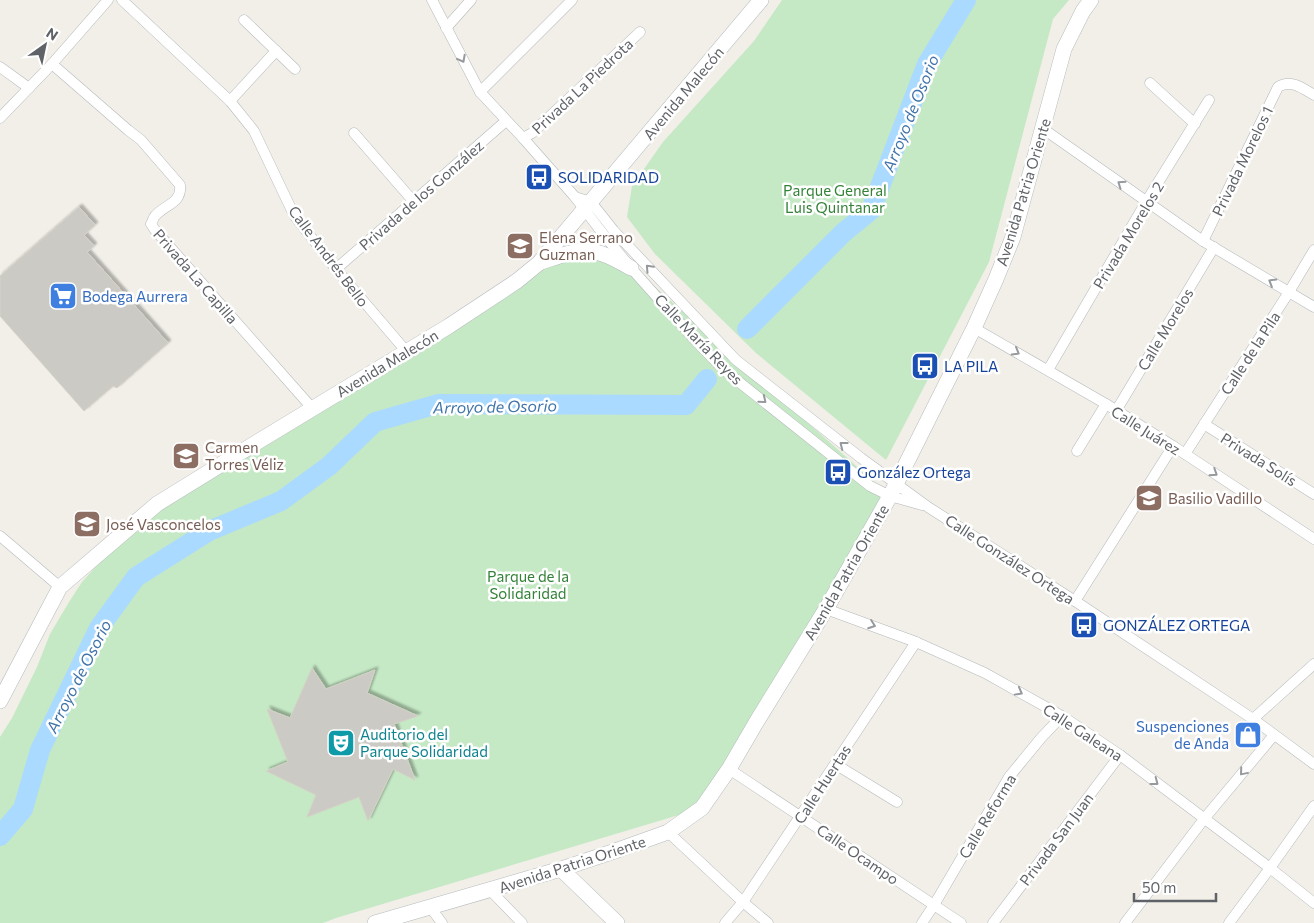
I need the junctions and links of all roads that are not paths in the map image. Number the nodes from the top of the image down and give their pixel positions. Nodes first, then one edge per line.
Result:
1 (108, 0) edge
2 (122, 0) edge
3 (432, 0) edge
4 (471, 0) edge
5 (572, 0) edge
6 (761, 0) edge
7 (1091, 0) edge
8 (244, 20) dead end
9 (446, 28) junction
10 (640, 32) dead end
11 (276, 51) junction
12 (52, 64) junction
13 (0, 67) edge
14 (295, 69) dead end
15 (1150, 83) dead end
16 (30, 88) junction
17 (480, 92) junction
18 (1314, 95) edge
19 (1209, 100) dead end
20 (230, 101) junction
21 (0, 118) edge
22 (506, 121) junction
23 (1195, 124) junction
24 (1042, 128) junction
25 (354, 133) dead end
26 (523, 138) junction
27 (414, 202) junction
28 (1146, 202) junction
29 (588, 206) junction
30 (1203, 240) junction
31 (1214, 247) junction
32 (1314, 250) edge
33 (539, 263) junction
34 (631, 268) junction
35 (336, 269) junction
36 (1289, 292) junction
37 (1314, 307) edge
38 (974, 328) junction
39 (406, 351) junction
40 (1048, 370) junction
41 (1106, 404) junction
42 (312, 408) junction
43 (1116, 411) junction
44 (1204, 424) junction
45 (1173, 446) junction
46 (1078, 451) dead end
47 (1186, 454) junction
48 (893, 490) junction
49 (1314, 494) edge
50 (1, 539) edge
51 (1314, 539) edge
52 (60, 587) junction
53 (1075, 600) junction
54 (826, 609) junction
55 (916, 642) junction
56 (1314, 664) edge
57 (0, 701) edge
58 (1062, 716) junction
59 (1253, 719) junction
60 (1274, 735) junction
61 (1120, 755) junction
62 (835, 764) junction
63 (1314, 764) edge
64 (729, 770) junction
65 (897, 802) dead end
66 (1314, 806) edge
67 (801, 816) junction
68 (1204, 819) junction
69 (668, 832) junction
70 (1270, 868) junction
71 (561, 869) junction
72 (490, 890) junction
73 (743, 902) junction
74 (1314, 902) edge
75 (934, 905) junction
76 (430, 907) junction
77 (375, 923) edge
78 (442, 923) edge
79 (522, 923) edge
80 (617, 923) edge
81 (725, 923) edge
82 (768, 923) edge
83 (922, 923) edge
84 (961, 923) edge
85 (993, 923) edge
86 (1125, 923) edge
87 (1229, 923) edge

1 - 12 street
2 - 20 street, Calle Andrés Bello
3 - 9 street, Calle María Reyes
4 - 9 street
5 - 17 street
6 - 29 street, Avenida Malecón
7 - 24 street, Avenida Patria Oriente
8 - 11 street
9 -> 17 street, Calle María Reyes
10 - 26 street, Privada La Piedrota
11 - 14 street
11 - 20 street
12 - 16 street
12 - 42 street, Privada La Capilla
13 - 16 street
15 - 23 street
16 - 21 street
17 - 22 street, Calle María Reyes
18 - 30 street, Privada Morelos 1
19 - 23 street, Privada Morelos 2
20 - 35 street, Calle Andrés Bello
22 - 26 street, Calle María Reyes
22 - 27 street, Privada de los González
23 - 28 street, Privada Morelos 2
28 -> 24 street
24 - 38 street, Avenida Patria Oriente
25 - 27 street
26 - 29 street, Calle María Reyes
27 - 35 street, Privada de los González
28 - 30 street
28 - 40 street, Privada Morelos 2
29 - 33 street, Avenida Malecón
29 - 34 street, Calle María Reyes
48 -> 29 street, Calle María Reyes
30 - 31 street
36 -> 31 street
31 - 43 street, Calle Morelos
32 - 36 street, Calle de la Pila
33 - 34 street
33 - 39 street, Avenida Malecón
34 -> 48 street, Calle María Reyes
35 - 39 street, Calle Andrés Bello
36 - 37 street
36 - 44 street, Calle de la Pila
38 -> 40 street, Calle Juárez
38 - 48 street, Avenida Patria Oriente
39 - 42 street, Avenida Malecón
40 - 41 street, Calle Juárez
41 - 43 street, Calle Juárez
41 - 46 street
42 - 52 street, Avenida Malecón
43 - 45 street, Calle Juárez
44 - 47 street, Calle de la Pila
44 - 49 street, Privada Solís
45 - 47 street, Calle Juárez
45 - 53 street
47 -> 51 street, Calle Juárez
48 - 53 street, Calle González Ortega
48 - 54 street, Avenida Patria Oriente
50 - 52 street
52 - 57 street, Avenida Malecón
53 - 59 street, Calle González Ortega
54 -> 55 street, Calle Galeana
54 - 64 street, Avenida Patria Oriente
55 -> 58 street, Calle Galeana
55 - 62 street, Calle Huertas
56 - 59 street
58 - 61 street, Calle Galeana
58 - 75 street, Calle Reforma
59 - 60 street, Calle González Ortega
60 - 63 street, Calle González Ortega
60 -> 68 street
61 -> 68 street, Calle Galeana
61 - 85 street, Privada San Juan
62 - 65 street
62 - 67 street, Calle Huertas
64 - 67 street, Calle Ocampo
64 - 69 street, Avenida Patria Oriente
66 - 70 street
67 - 73 street, Calle Huertas
67 - 75 street, Calle Ocampo
68 - 70 street, Calle Galeana
68 - 86 street
69 - 71 street, Avenida Patria Oriente
69 - 73 street
70 - 74 street, Calle Galeana
70 - 87 street
71 - 72 street, Avenida Patria Oriente
71 - 80 street
72 - 76 street, Avenida Patria Oriente
72 - 79 street
73 - 81 street, Calle Huertas
73 - 82 street
75 - 83 street, Calle Reforma
75 - 84 street, Calle Ocampo
76 - 77 street, Avenida Patria Oriente
76 - 78 street

